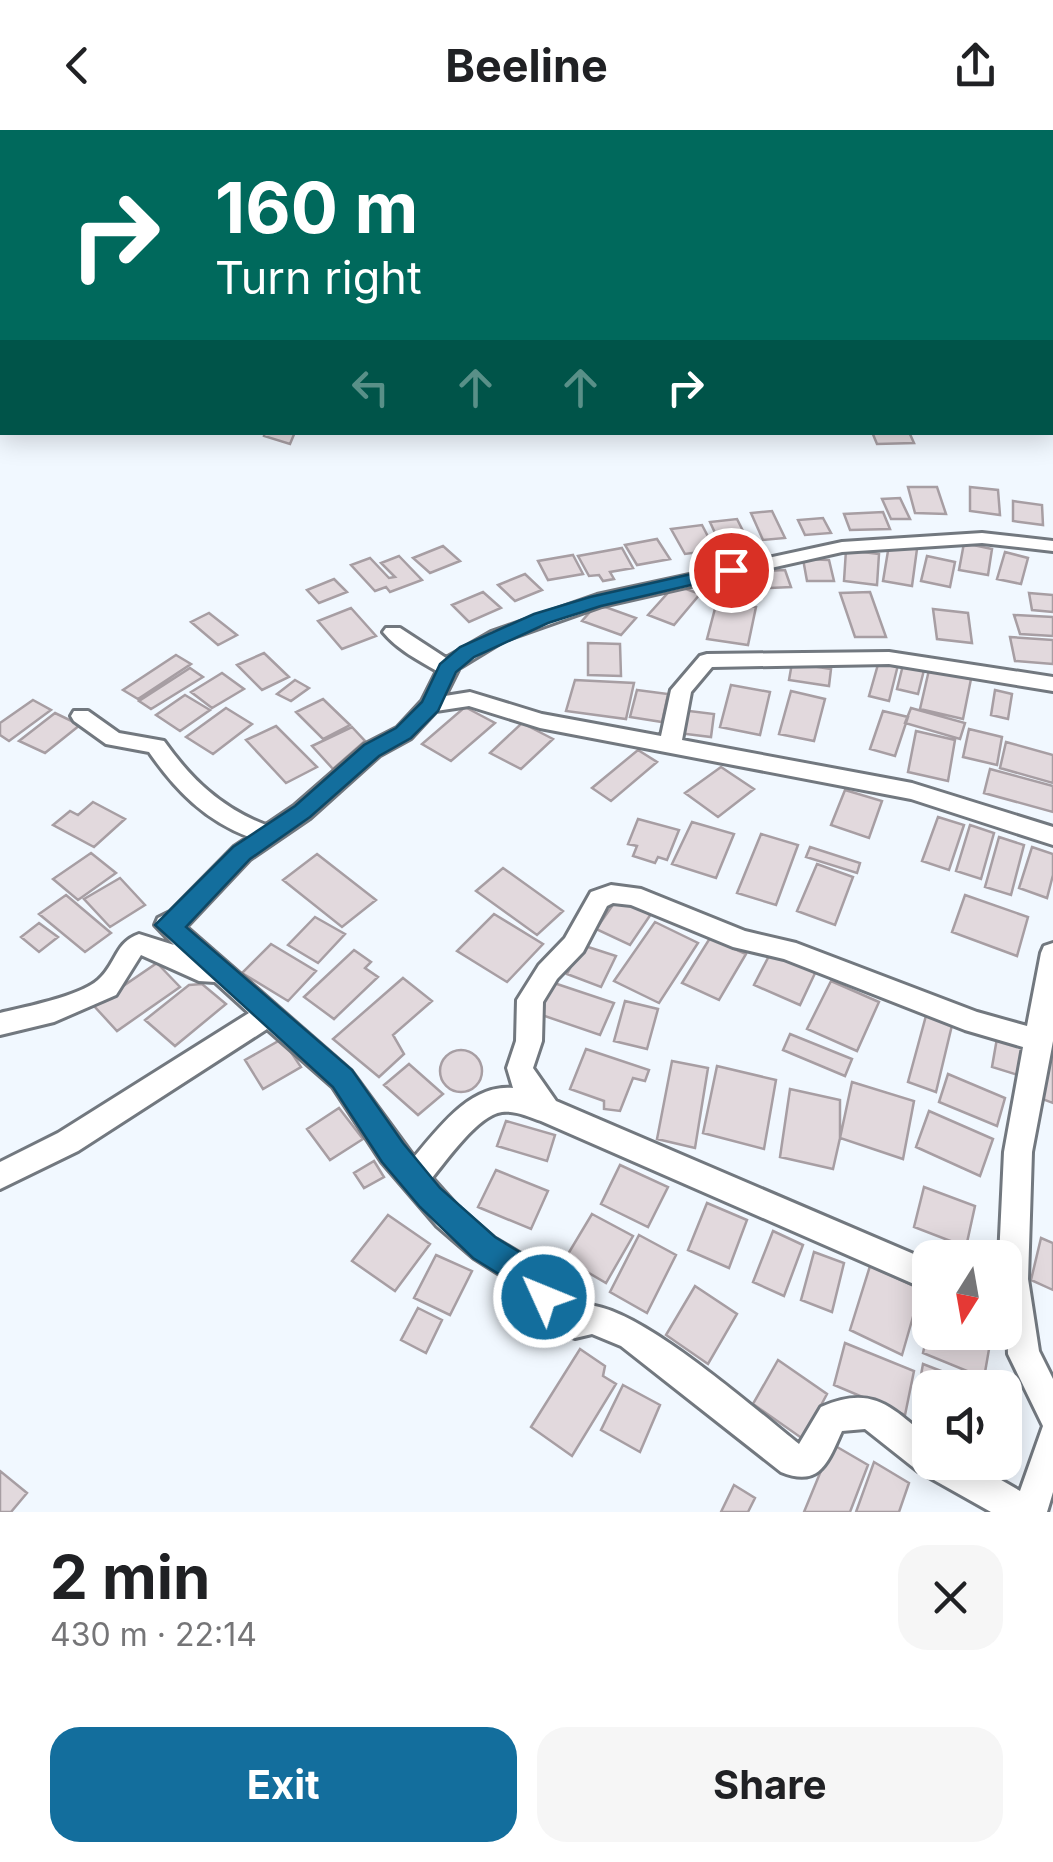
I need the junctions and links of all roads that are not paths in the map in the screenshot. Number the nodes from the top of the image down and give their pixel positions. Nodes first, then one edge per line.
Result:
1 (1053, 546) edge
2 (393, 632) dead end
3 (1053, 684) edge
4 (444, 690) junction
5 (81, 716) dead end
6 (670, 746) junction
7 (269, 836) junction
8 (1053, 836) edge
9 (1053, 953) edge
10 (255, 1016) junction
11 (0, 1024) edge
12 (1040, 1041) junction
13 (546, 1110) junction
14 (0, 1176) edge
15 (413, 1179) junction
16 (1012, 1240) edge
17 (912, 1268) edge
18 (1022, 1344) edge
19 (1053, 1414) edge
20 (1053, 1438) edge
21 (912, 1448) edge
22 (969, 1480) edge
23 (1027, 1512) edge

1 - 4 street
2 - 4 street
3 - 6 street
4 - 6 street
4 - 7 street
5 - 7 street
6 - 8 street
7 - 10 street
9 - 12 street
10 - 11 street
10 - 14 street
10 - 15 street
12 - 13 street
12 - 16 street
13 - 15 street
13 - 17 street
15 - 21 street
18 - 19 street
20 - 23 street
22 - 23 street

